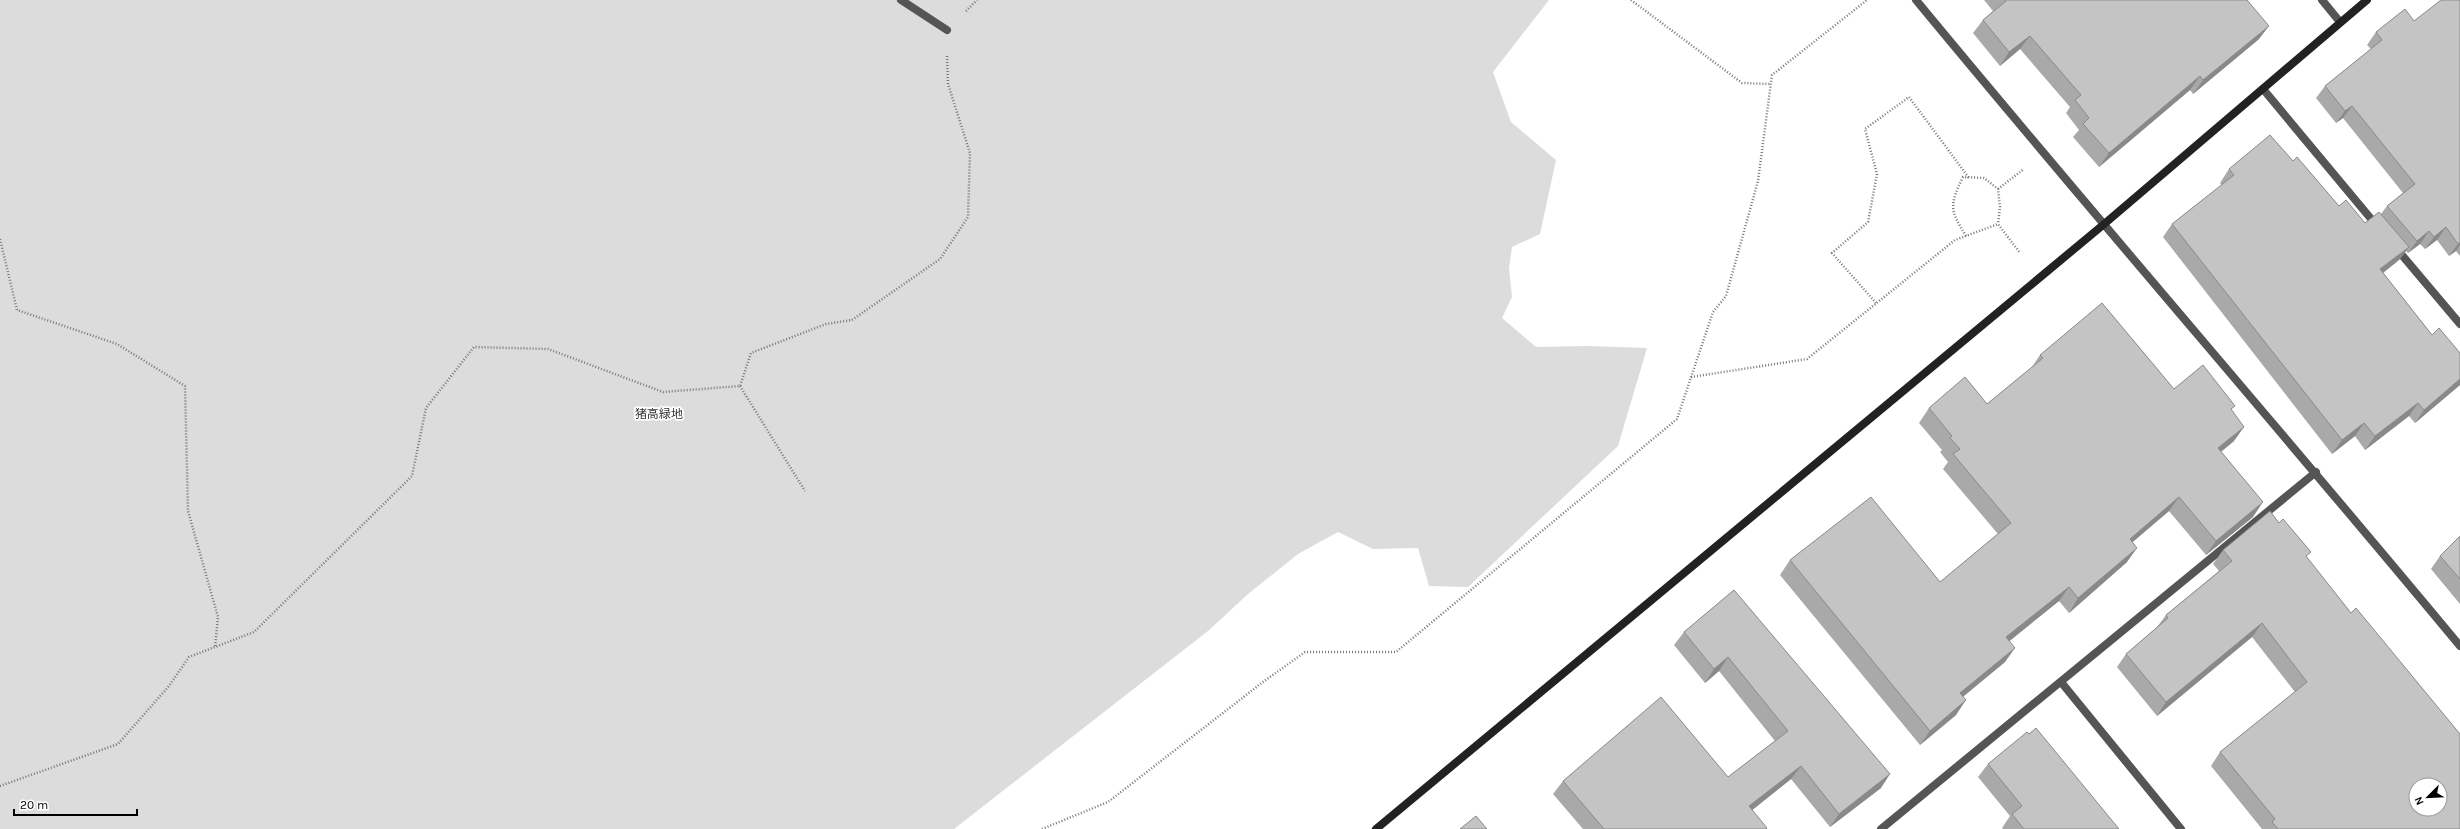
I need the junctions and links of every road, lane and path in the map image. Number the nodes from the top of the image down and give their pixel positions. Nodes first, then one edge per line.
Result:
1 (901, 0) edge
2 (977, 0) edge
3 (1630, 0) edge
4 (1867, 0) edge
5 (1916, 0) edge
6 (2322, 0) edge
7 (2367, 0) edge
8 (2340, 22) junction
9 (946, 30) junction
10 (1770, 84) junction
11 (2263, 89) junction
12 (2043, 154) junction
13 (1969, 178) junction
14 (1998, 189) junction
15 (1998, 224) junction
16 (2103, 225) junction
17 (1966, 236) junction
18 (0, 239) edge
19 (2020, 253) dead end
20 (1876, 303) junction
21 (2460, 324) edge
22 (1691, 377) junction
23 (740, 386) junction
24 (2316, 472) junction
25 (805, 491) dead end
26 (2460, 646) edge
27 (215, 647) junction
28 (2060, 682) junction
29 (0, 786) edge
30 (1042, 829) edge
31 (1376, 829) edge
32 (1881, 829) edge
33 (2181, 829) edge

1 - 9 street
2 - 9 path
3 - 10 path
4 - 10 path
5 - 12 street
6 - 8 street
7 - 8 street
8 - 11 street
9 - 23 path
10 - 22 path
11 - 16 street
11 - 21 street
12 - 14 path
12 - 16 street
13 - 14 path
13 - 17 path
13 - 20 path
14 - 15 path
15 - 17 path
15 - 19 path
16 - 24 street
16 - 31 street
17 - 20 path
18 - 27 path
20 - 22 path
22 - 30 path
23 - 25 path
23 - 27 path
24 - 26 street
24 - 28 street
27 - 29 path
28 - 32 street
28 - 33 street

